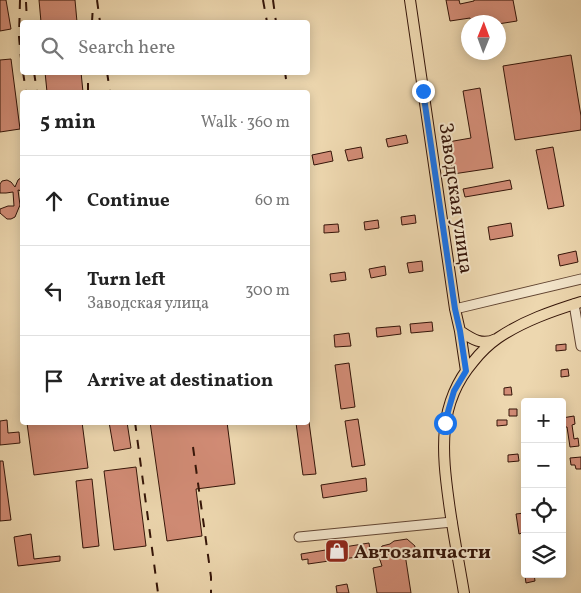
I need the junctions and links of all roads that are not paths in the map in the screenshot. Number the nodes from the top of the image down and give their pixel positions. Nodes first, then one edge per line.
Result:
1 (410, 0) edge
2 (581, 279) edge
3 (578, 303) edge
4 (455, 309) junction
5 (460, 331) junction
6 (498, 338) junction
7 (581, 346) edge
8 (466, 371) junction
9 (452, 522) junction
10 (299, 537) dead end
11 (464, 593) edge

1 - 4 main road, Заводская улица
2 - 4 street
3 - 6 main road
3 - 7 street
4 - 5 main road, Заводская улица
5 - 6 main road
5 - 8 main road, Заводская улица
6 - 8 main road
8 - 9 main road
9 - 10 street
9 - 11 main road

